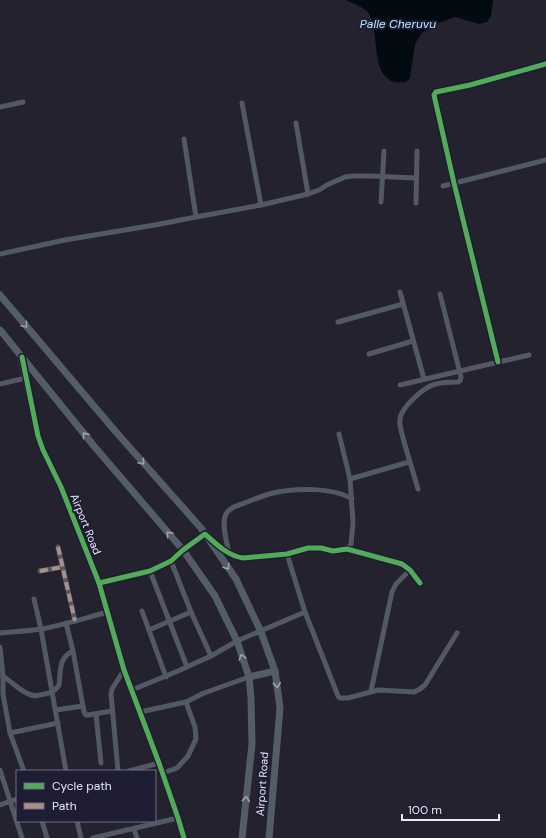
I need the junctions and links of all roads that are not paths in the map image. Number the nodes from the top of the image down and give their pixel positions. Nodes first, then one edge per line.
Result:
1 (546, 64) edge
2 (23, 102) dead end
3 (242, 103) dead end
4 (0, 106) edge
5 (296, 123) dead end
6 (184, 139) dead end
7 (384, 151) dead end
8 (417, 151) dead end
9 (546, 160) edge
10 (383, 176) junction
11 (416, 178) junction
12 (454, 183) junction
13 (443, 186) dead end
14 (308, 194) junction
15 (381, 202) dead end
16 (416, 203) dead end
17 (261, 205) junction
18 (196, 217) junction
19 (0, 254) edge
20 (400, 292) dead end
21 (440, 294) dead end
22 (0, 295) edge
23 (403, 304) junction
24 (338, 322) dead end
25 (0, 330) edge
26 (413, 341) junction
27 (369, 354) dead end
28 (529, 355) dead end
29 (22, 358) junction
30 (498, 362) junction
31 (460, 371) junction
32 (26, 378) junction
33 (424, 380) junction
34 (0, 384) edge
35 (400, 385) dead end
36 (339, 434) dead end
37 (409, 462) junction
38 (350, 479) junction
39 (418, 489) dead end
40 (352, 500) junction
41 (205, 534) junction
42 (58, 547) dead end
43 (347, 549) junction
44 (183, 550) junction
45 (228, 553) junction
46 (287, 554) junction
47 (171, 561) junction
48 (62, 567) junction
49 (410, 570) junction
50 (40, 571) dead end
51 (150, 571) junction
52 (99, 583) junction
53 (420, 583) dead end
54 (34, 599) dead end
55 (142, 611) dead end
56 (108, 612) junction
57 (191, 612) junction
58 (305, 612) junction
59 (74, 620) junction
60 (169, 621) junction
61 (66, 624) junction
62 (40, 629) junction
63 (149, 630) junction
64 (261, 632) junction
65 (0, 633) edge
66 (457, 633) dead end
67 (237, 641) junction
68 (0, 647) edge
69 (73, 651) junction
70 (211, 656) junction
71 (187, 667) junction
72 (124, 670) junction
73 (276, 671) junction
74 (3, 676) junction
75 (166, 677) junction
76 (249, 677) junction
77 (132, 690) junction
78 (371, 691) junction
79 (52, 692) junction
80 (2, 695) edge
81 (186, 702) junction
82 (83, 706) junction
83 (56, 710) junction
84 (112, 711) junction
85 (140, 712) junction
86 (96, 714) junction
87 (58, 723) junction
88 (10, 733) junction
89 (100, 763) dead end
90 (159, 763) junction
91 (0, 770) edge
92 (24, 770) edge
93 (66, 770) edge
94 (118, 770) edge
95 (133, 770) edge
96 (163, 773) junction
97 (16, 799) edge
98 (10, 801) junction
99 (0, 805) edge
100 (178, 818) junction
101 (16, 820) edge
102 (17, 822) edge
103 (42, 822) edge
104 (77, 822) edge
105 (134, 829) junction
106 (101, 837) edge
107 (22, 838) edge
108 (47, 838) edge
109 (81, 838) edge
110 (93, 838) edge
111 (137, 838) edge
112 (184, 838) edge
113 (242, 838) edge
114 (268, 838) edge

1 - 12 street
2 - 4 street
3 - 17 street
5 - 14 street
6 - 18 street
7 - 10 street
8 - 11 street
9 - 12 street
10 - 11 street
10 - 14 street
10 - 15 street
11 - 16 street
12 - 13 street
12 - 30 street
14 - 17 street
17 - 18 street
18 - 19 street
20 - 23 street
21 - 31 street
22 -> 41 main road, Airport Road
23 - 24 street
23 - 26 street
25 - 29 main road, Airport Road
26 - 27 street
26 - 33 street
28 - 30 street
29 - 32 main road, Airport Road
44 -> 29 main road, Airport Road
30 - 31 street
31 - 33 street
31 - 37 street
32 - 34 street
32 - 52 main road, Airport Road
33 - 35 street
36 - 38 street
37 - 38 street
37 - 39 street
38 - 40 street
40 - 43 street
40 - 45 street
41 - 44 main road
41 - 45 street
41 -> 64 main road, Airport Road
42 - 48 street
43 - 46 street
43 - 49 street
44 - 47 main road
44 - 67 main road, Airport Road
45 - 46 street
46 - 58 street
47 - 51 main road
47 - 57 street
48 - 50 street
48 - 59 street
49 - 53 street
49 - 78 street
51 - 52 main road
51 - 60 street
52 - 56 main road, Airport Road
54 - 62 street
55 - 63 street
56 - 59 street
56 - 72 main road, Airport Road
57 - 60 street
57 - 70 street
58 - 64 street
58 - 78 street
59 - 61 street
60 - 63 street
60 - 71 street
61 - 62 street
61 - 69 street
62 - 65 street
62 - 79 street
63 - 75 street
64 - 67 street
64 - 73 main road, Airport Road
66 - 78 street
67 - 70 street
76 -> 67 main road, Airport Road
68 - 74 street
69 - 79 street
69 - 82 street
70 - 71 street
71 - 75 street
72 - 77 main road, Airport Road
72 - 84 street
73 - 76 main road
73 -> 114 main road, Airport Road
74 - 79 street
74 - 80 street
75 - 77 street
76 - 81 street
113 -> 76 main road, Airport Road
77 - 85 main road, Airport Road
79 - 83 street
80 - 88 street
81 - 85 street
81 - 96 street
82 - 83 street
82 - 86 street
83 - 87 street
84 - 86 street
84 - 94 street
85 - 90 main road, Airport Road
86 - 89 street
87 - 88 street
87 - 93 street
88 - 92 street
90 - 95 street
90 - 96 main road, Airport Road
91 - 98 street
96 - 100 main road, Airport Road
97 - 98 street
98 - 99 street
98 - 101 street
100 - 105 street
100 - 112 main road, Airport Road
102 - 107 street
103 - 108 street
104 - 109 street
105 - 106 street
105 - 111 street
106 - 110 street

